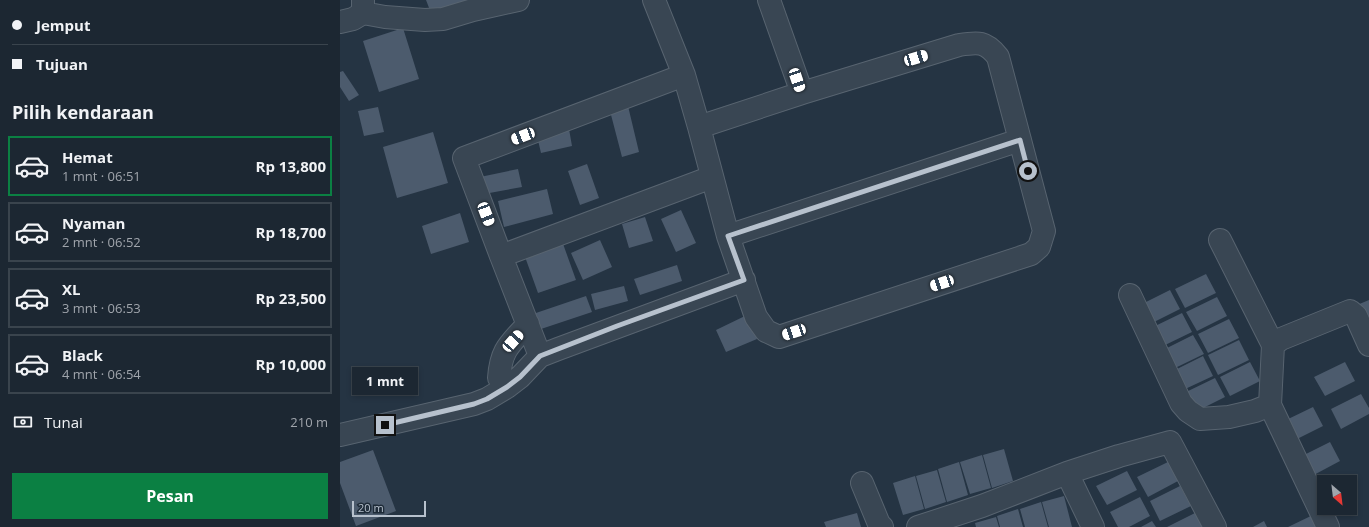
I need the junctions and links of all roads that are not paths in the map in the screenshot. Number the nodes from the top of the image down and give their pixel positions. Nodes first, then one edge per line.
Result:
1 (518, 0) edge
2 (654, 0) edge
3 (769, 0) edge
4 (363, 7) edge
5 (340, 22) edge
6 (684, 75) junction
7 (802, 93) junction
8 (699, 127) junction
9 (1020, 140) junction
10 (712, 177) junction
11 (728, 236) junction
12 (1220, 240) dead end
13 (501, 256) junction
14 (744, 280) junction
15 (1130, 296) dead end
16 (528, 324) junction
17 (1273, 345) junction
18 (1369, 345) edge
19 (540, 356) junction
20 (507, 387) junction
21 (1270, 405) junction
22 (340, 435) edge
23 (1067, 472) junction
24 (862, 483) dead end
25 (882, 527) edge
26 (918, 527) edge
27 (1093, 527) edge
28 (1215, 527) edge
29 (1328, 527) edge

1 - 4 street
2 - 6 street
3 - 7 street
4 - 5 street
6 - 8 street
6 - 13 street
7 - 8 street
7 - 9 street
8 - 10 street
9 - 11 street
9 - 14 street
10 - 11 street
10 - 13 street
11 - 14 street
12 - 17 street
13 - 16 street
14 - 19 street
15 - 21 street
16 - 19 street
16 - 20 street
17 - 18 street
17 - 21 street
19 - 20 street
20 - 22 street
21 - 29 street
23 - 26 street
23 - 27 street
23 - 28 street
24 - 25 street

